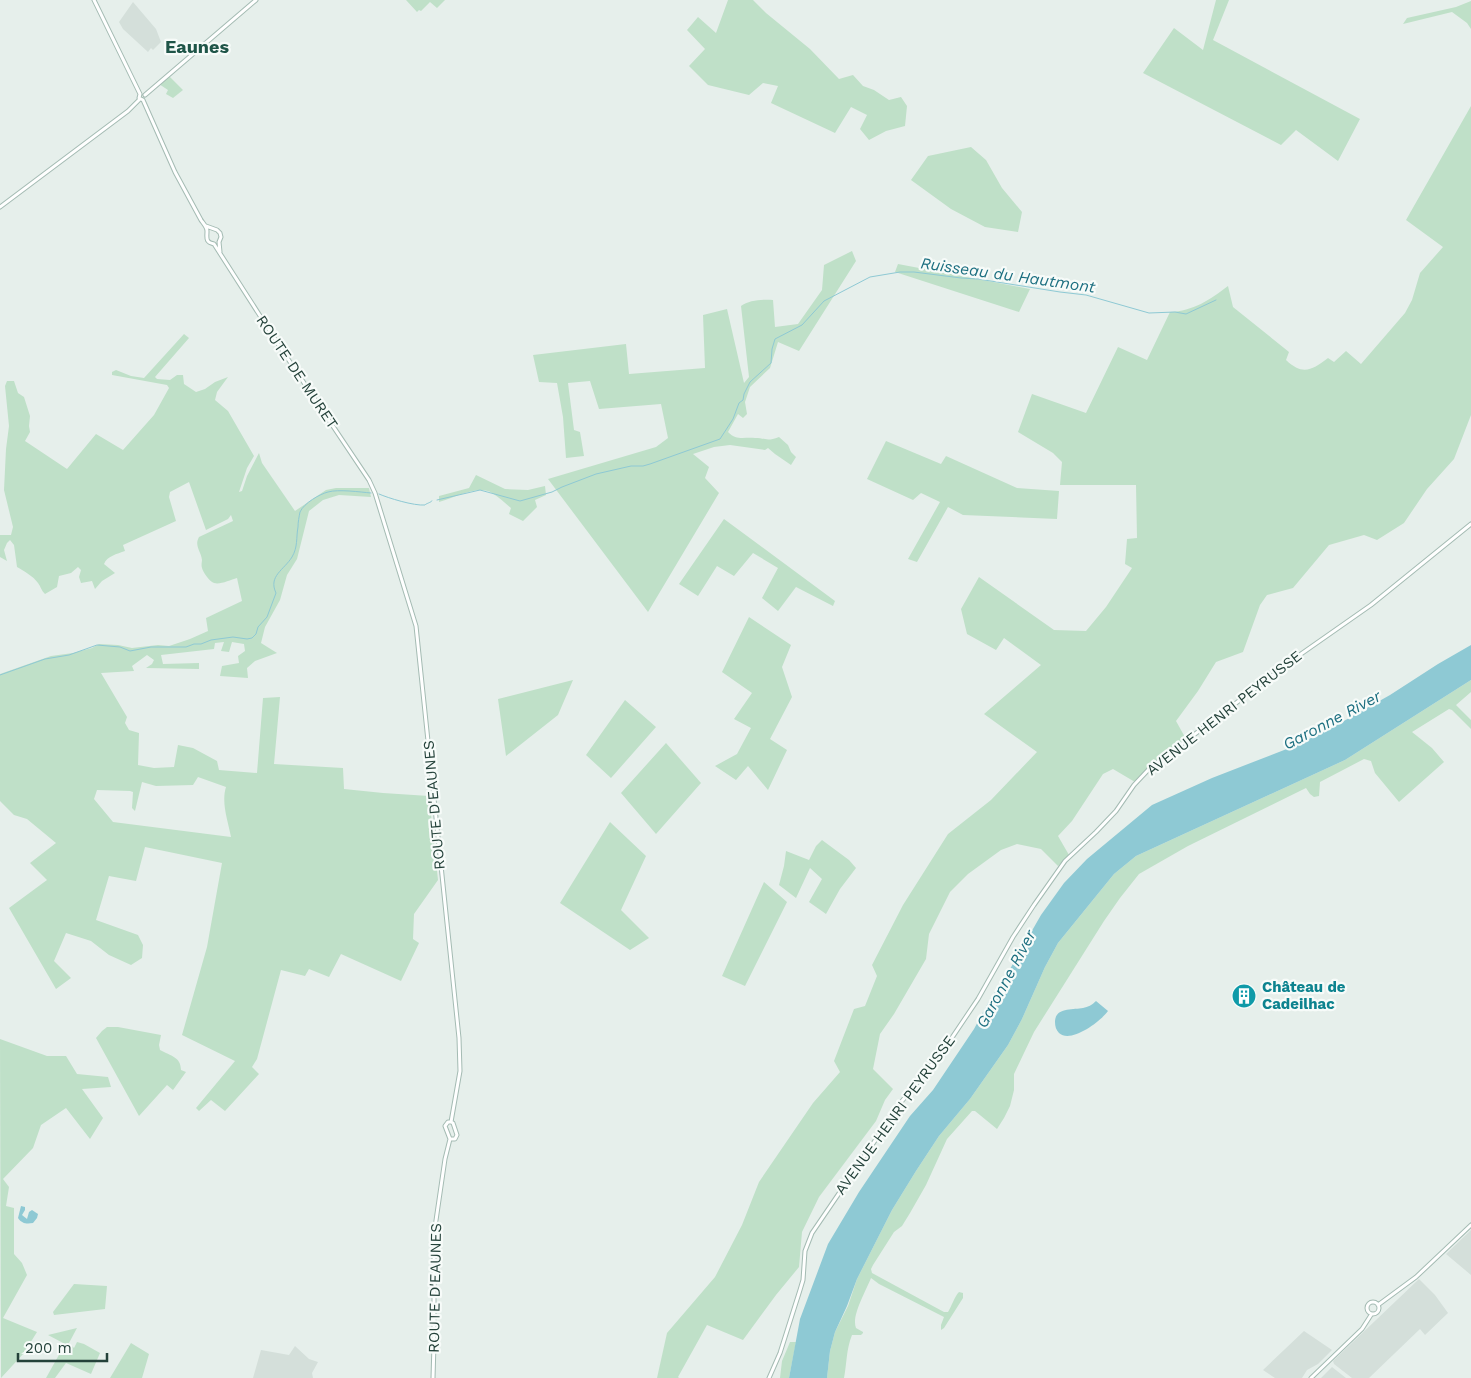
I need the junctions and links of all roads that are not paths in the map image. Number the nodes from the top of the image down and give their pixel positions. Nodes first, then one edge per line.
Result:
1 (94, 0) edge
2 (256, 0) edge
3 (142, 94) junction
4 (142, 99) junction
5 (0, 207) edge
6 (206, 226) junction
7 (213, 229) junction
8 (207, 232) junction
9 (219, 242) junction
10 (214, 244) junction
11 (220, 252) junction
12 (375, 493) joint
13 (1471, 524) edge
14 (451, 1122) junction
15 (450, 1139) junction
16 (1471, 1225) edge
17 (1378, 1305) junction
18 (1371, 1314) junction
19 (432, 1378) edge
20 (769, 1378) edge
21 (1311, 1378) edge

1 - 3 main road
2 - 3 main road
3 - 4 main road
4 - 5 main road
4 - 6 main road
6 - 7 main road
6 - 8 main road
7 - 8 main road
7 - 9 main road
8 - 10 main road
9 - 10 main road
9 - 11 main road
10 - 11 main road, ROUTE DE MURET
11 - 12 main road, ROUTE DE MURET
12 - 14 main road, ROUTE D'EAUNES
13 - 20 main road, AVENUE HENRI PEYRUSSE
14 - 15 main road, ROUTE D'EAUNES
14 - 15 main road, ROUTE D'EAUNES
15 - 19 main road, ROUTE D'EAUNES
16 - 17 main road
17 - 18 main road
17 - 18 main road
18 - 21 main road

